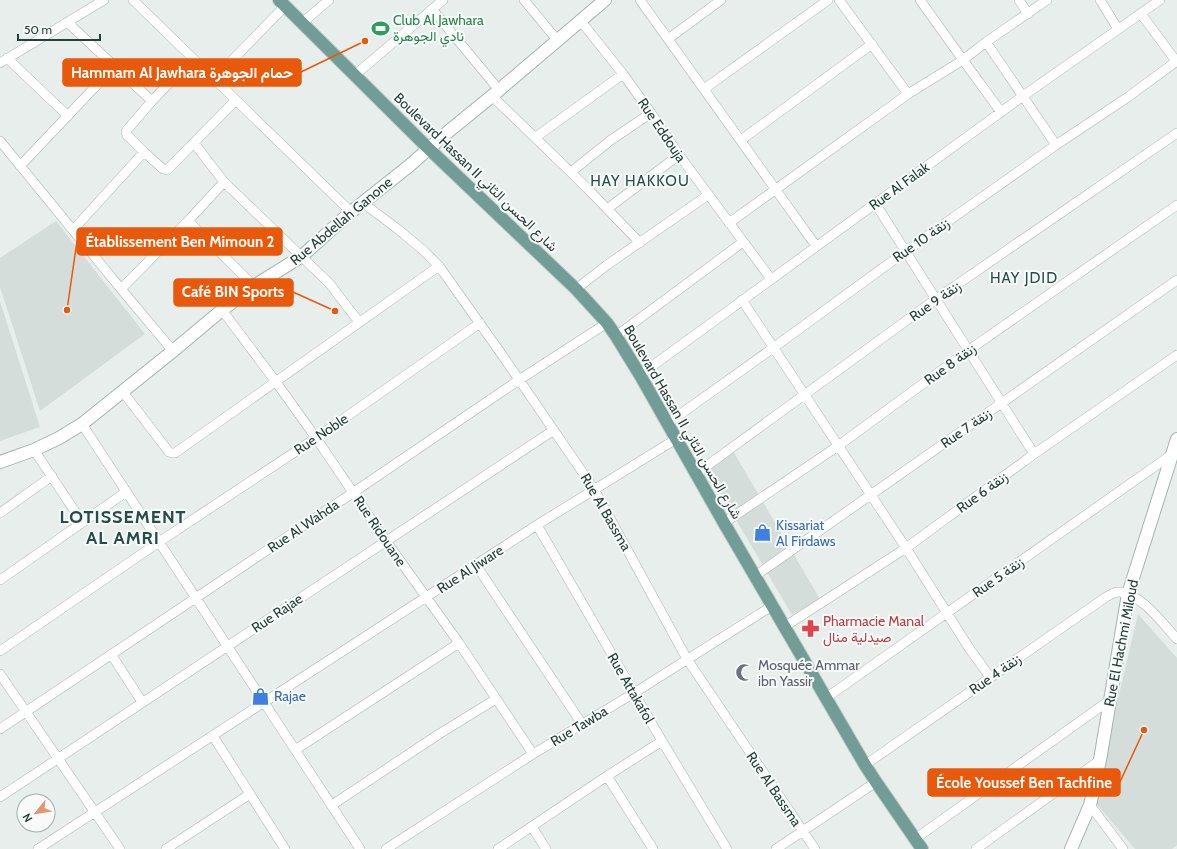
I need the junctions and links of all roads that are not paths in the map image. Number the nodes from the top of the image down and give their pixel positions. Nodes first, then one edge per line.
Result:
1 (104, 0) edge
2 (133, 0) edge
3 (329, 0) edge
4 (443, 0) edge
5 (524, 0) edge
6 (640, 0) edge
7 (722, 0) edge
8 (828, 0) edge
9 (840, 0) edge
10 (920, 0) edge
11 (1019, 0) edge
12 (1047, 0) edge
13 (1100, 0) edge
14 (1160, 0) edge
15 (602, 1) edge
16 (282, 3) edge
17 (432, 9) junction
18 (1028, 14) junction
19 (1141, 14) junction
20 (580, 20) junction
21 (67, 22) junction
22 (302, 23) junction
23 (1118, 28) junction
24 (668, 39) junction
25 (558, 41) junction
26 (986, 42) junction
27 (872, 44) junction
28 (192, 58) junction
29 (3, 60) edge
30 (962, 60) junction
31 (1176, 61) edge
32 (115, 66) junction
33 (623, 74) junction
34 (355, 75) junction
35 (214, 79) junction
36 (704, 89) junction
37 (496, 93) junction
38 (908, 94) junction
39 (1022, 96) junction
40 (236, 100) junction
41 (152, 101) junction
42 (651, 112) junction
43 (1001, 112) junction
44 (68, 116) junction
45 (1177, 133) edge
46 (536, 137) junction
47 (741, 140) junction
48 (0, 141) edge
49 (194, 143) junction
50 (1056, 145) junction
51 (428, 148) junction
52 (144, 152) junction
53 (679, 155) junction
54 (20, 166) junction
55 (571, 172) junction
56 (224, 182) junction
57 (776, 189) junction
58 (708, 195) junction
59 (363, 203) junction
60 (876, 203) junction
61 (1177, 205) edge
62 (607, 209) junction
63 (351, 212) junction
64 (188, 221) junction
65 (729, 223) junction
66 (73, 230) junction
67 (743, 242) junction
68 (640, 243) junction
69 (816, 246) junction
70 (906, 251) junction
71 (302, 256) junction
72 (439, 266) junction
73 (771, 279) junction
74 (1177, 280) edge
75 (254, 286) junction
76 (121, 289) junction
77 (576, 289) junction
78 (936, 299) junction
79 (742, 300) junction
80 (222, 310) junction
81 (359, 322) junction
82 (480, 323) junction
83 (607, 323) junction
84 (616, 336) junction
85 (773, 348) junction
86 (969, 350) junction
87 (174, 351) junction
88 (1177, 354) edge
89 (640, 375) junction
90 (519, 380) junction
91 (276, 382) junction
92 (123, 392) junction
93 (804, 396) junction
94 (1002, 402) junction
95 (668, 423) junction
96 (82, 424) junction
97 (554, 430) junction
98 (316, 438) junction
99 (1177, 438) edge
100 (676, 439) junction
101 (838, 446) junction
102 (34, 450) junction
103 (1034, 454) junction
104 (1171, 455) junction
105 (0, 462) edge
106 (697, 473) junction
107 (52, 476) junction
108 (594, 489) junction
109 (126, 492) junction
110 (354, 492) junction
111 (870, 495) junction
112 (0, 513) edge
113 (82, 522) junction
114 (724, 523) junction
115 (537, 525) junction
116 (386, 540) junction
117 (159, 542) junction
118 (906, 548) junction
119 (476, 566) junction
120 (755, 576) junction
121 (0, 580) edge
122 (1128, 594) junction
123 (195, 598) junction
124 (427, 598) junction
125 (772, 606) junction
126 (947, 613) junction
127 (784, 627) junction
128 (1177, 639) edge
129 (459, 644) junction
130 (228, 646) junction
131 (0, 651) edge
132 (111, 654) junction
133 (687, 659) junction
134 (0, 674) edge
135 (990, 677) junction
136 (634, 693) junction
137 (826, 698) junction
138 (496, 699) junction
139 (1110, 700) junction
140 (142, 702) junction
141 (265, 703) junction
142 (26, 712) junction
143 (582, 724) junction
144 (0, 729) edge
145 (213, 736) junction
146 (662, 741) junction
147 (295, 750) junction
148 (534, 754) junction
149 (58, 758) junction
150 (1100, 760) junction
151 (865, 765) junction
152 (607, 776) junction
153 (876, 782) junction
154 (250, 794) junction
155 (0, 797) edge
156 (332, 805) junction
157 (1090, 805) junction
158 (94, 812) junction
159 (532, 827) junction
160 (803, 831) junction
161 (918, 844) edge
162 (38, 849) edge
163 (120, 849) edge
164 (166, 849) edge
165 (285, 849) edge
166 (360, 849) edge
167 (386, 849) edge
168 (498, 849) edge
169 (546, 849) edge
170 (653, 849) edge
171 (727, 849) edge
172 (776, 849) edge
173 (815, 849) edge
174 (976, 849) edge
175 (1071, 849) edge
176 (1123, 849) edge

1 - 21 street
2 - 28 street
3 - 22 street
4 - 17 street
5 - 25 street
6 - 24 street
7 - 24 street
8 - 36 street
9 - 27 street
10 - 30 street
11 - 18 street
12 - 18 street
13 - 23 street
14 - 19 street, Rue Al Falak
15 - 20 street, Rue Abdellah Ganone
16 - 22 main road, Boulevard Hassan II شارع الحسن الثاني
16 - 35 street
17 - 34 street
17 - 37 street
18 - 26 street
19 - 23 street, Rue Al Falak
19 - 31 street
20 - 25 street, Rue Abdellah Ganone
20 - 33 street, Rue Eddouja
21 - 29 street
21 - 32 street
22 - 34 main road, Boulevard Hassan II شارع الحسن الثاني
23 - 39 street, Rue Al Falak
24 - 36 street
25 - 37 street, Rue Abdellah Ganone
26 - 30 street
26 - 39 street
27 - 38 street
27 - 47 street
28 - 35 street
28 - 41 street
29 - 44 street
30 - 38 street
30 - 43 street
31 - 50 street, Rue 10 زنقة
32 - 41 street
32 - 44 street
33 - 42 street, Rue Eddouja
33 - 46 street
34 - 51 main road, Boulevard Hassan II شارع الحسن الثاني
35 - 40 street
36 - 47 street
37 - 46 street
37 - 51 street, Rue Abdellah Ganone
38 - 57 street
39 - 43 street, Rue Al Falak
39 - 50 street
40 - 49 street
40 - 63 street
41 - 52 street
42 - 53 street, Rue Eddouja
42 - 55 street
43 - 60 street, Rue Al Falak
44 - 54 street
45 - 78 street, Rue 9 زنقة
46 - 55 street
47 - 57 street
48 - 54 street
49 - 52 street
49 - 56 street
50 - 70 street, Rue 10 زنقة
51 - 59 street, Rue Abdellah Ganone
51 - 77 main road, Boulevard Hassan II شارع الحسن الثاني
52 - 66 street
53 - 58 street, Rue Eddouja
53 - 62 street
54 - 66 street
55 - 62 street
56 - 64 street
56 - 71 street
57 - 65 street
57 - 69 street
58 - 65 street, Rue Eddouja
58 - 68 street
59 - 63 street, Rue Abdellah Ganone
59 - 72 street, Rue Al Bassma
60 - 69 street, Rue Al Falak
60 - 70 street
61 - 86 street, Rue 8 زنقة
62 - 68 street
63 - 71 street, Rue Abdellah Ganone
64 - 75 street
64 - 76 street
65 - 67 street, Rue Eddouja
66 - 76 street
67 - 73 street, Rue Eddouja
67 - 84 street
68 - 77 street
69 - 73 street, Rue Al Falak
70 - 78 street
70 - 85 street, Rue 10 زنقة
71 - 75 street, Rue Abdellah Ganone
71 - 81 street
72 - 81 street
72 - 82 street, Rue Al Bassma
73 - 79 street, Rue Al Falak
74 - 94 street, Rue 7 زنقة
75 - 80 street, Rue Abdellah Ganone
76 - 87 street
77 - 83 main road, Boulevard Hassan II شارع الحسن الثاني
78 - 86 street
78 - 93 street, Rue 9 زنقة
79 - 85 street
79 - 89 street, Rue Al Falak
80 - 87 street, Rue Abdellah Ganone
80 - 91 street, Rue Ridouane
81 - 91 street
82 - 90 street, Rue Al Bassma
82 - 98 street, Rue Noble
83 - 84 main road, Boulevard Hassan II شارع الحسن الثاني
83 - 90 street, Rue Al Wahda
84 - 89 main road, Boulevard Hassan II شارع الحسن الثاني
85 - 93 street
85 - 95 street, Rue 10 زنقة
86 - 94 street
86 - 101 street, Rue 8 زنقة
87 - 92 street, Rue Abdellah Ganone
88 - 103 street, Rue 6 زنقة
89 - 95 main road, Boulevard Hassan II شارع الحسن الثاني
90 - 97 street, Rue Al Bassma
90 - 110 street, Rue Al Wahda
91 - 92 street
91 - 98 street, Rue Ridouane
92 - 96 street, Rue Abdellah Ganone
93 - 101 street
93 - 106 street, Rue 9 زنقة
94 - 103 street
94 - 111 street, Rue 7 زنقة
95 - 100 main road, Boulevard Hassan II شارع الحسن الثاني
96 - 102 street, Rue Abdellah Ganone
96 - 109 street
97 - 108 street, Rue Al Bassma
97 - 116 street, Rue Rajae
98 - 110 street, Rue Ridouane
98 - 117 street, Rue Noble
99 - 104 street, Rue El Hachmi Miloud
100 - 106 main road, Boulevard Hassan II شارع الحسن الثاني
100 - 108 street, Rue Al Jiware
101 - 111 street
101 - 114 street, Rue 8 زنقة
102 - 105 street, Rue Abdellah Ganone
102 - 107 street
103 - 118 street, Rue 6 زنقة
104 - 122 street, Rue El Hachmi Miloud
104 - 126 street, Rue 5 زنقة
106 - 114 main road, Boulevard Hassan II شارع الحسن الثاني
107 - 112 street
107 - 113 street
108 - 115 street, Rue Al Jiware
108 - 133 street, Rue Al Bassma
109 - 113 street
109 - 117 street
110 - 116 street, Rue Ridouane
110 - 123 street, Rue Al Wahda
111 - 118 street
111 - 120 street, Rue 7 زنقة
113 - 121 street
114 - 120 main road, Boulevard Hassan II شارع الحسن الثاني
115 - 119 street, Rue Al Jiware
115 - 136 street, Rue Attakafol
116 - 124 street, Rue Ridouane
116 - 130 street, Rue Rajae
117 - 123 street
117 - 131 street, Rue Noble
118 - 126 street
118 - 127 street, Rue 6 زنقة
119 - 124 street, Rue Al Jiware
119 - 143 street
120 - 125 main road, Boulevard Hassan II شارع الحسن الثاني
122 - 128 street
122 - 135 street, Rue 4 زنقة
122 - 139 street, Rue El Hachmi Miloud
123 - 130 street
123 - 132 street, Rue Al Wahda
124 - 129 street, Rue Ridouane
124 - 141 street, Rue Al Jiware
125 - 127 main road, Boulevard Hassan II شارع الحسن الثاني
125 - 133 street, Rue Tawba
126 - 135 street
126 - 137 street, Rue 5 زنقة
127 - 137 main road, Boulevard Hassan II شارع الحسن الثاني
129 - 138 street, Rue Ridouane
129 - 147 street
130 - 140 street, Rue Rajae
130 - 141 street
132 - 140 street
132 - 142 street, Rue Al Wahda
133 - 136 street, Rue Tawba
133 - 160 street, Rue Al Bassma
134 - 142 street
135 - 151 street, Rue 4 زنقة
136 - 143 street, Rue Tawba
136 - 146 street, Rue Attakafol
137 - 151 main road, Boulevard Hassan II شارع الحسن الثاني
138 - 148 street, Rue Ridouane
138 - 156 street
139 - 150 street, Rue El Hachmi Miloud
139 - 161 street
140 - 149 street, Rue Rajae
141 - 145 street, Rue Al Jiware
141 - 147 street
142 - 144 street, Rue Al Wahda
142 - 149 street
143 - 148 street, Rue Tawba
145 - 154 street
145 - 158 street, Rue Al Jiware
146 - 152 street
146 - 171 street, Rue Attakafol
147 - 156 street
148 - 167 street, Rue Tawba
149 - 155 street, Rue Rajae
149 - 158 street
150 - 157 street, Rue El Hachmi Miloud
150 - 174 street
151 - 153 main road, Boulevard Hassan II شارع الحسن الثاني
152 - 159 street
152 - 170 street
153 - 160 street
153 - 161 main road, Boulevard Hassan II شارع الحسن الثاني
154 - 164 street
154 - 165 street
156 - 166 street
157 - 175 street, Rue El Hachmi Miloud
157 - 176 street
158 - 162 street, Rue Al Jiware
158 - 163 street
159 - 168 street
159 - 169 street
160 - 172 street
160 - 173 street, Rue Al Bassma

